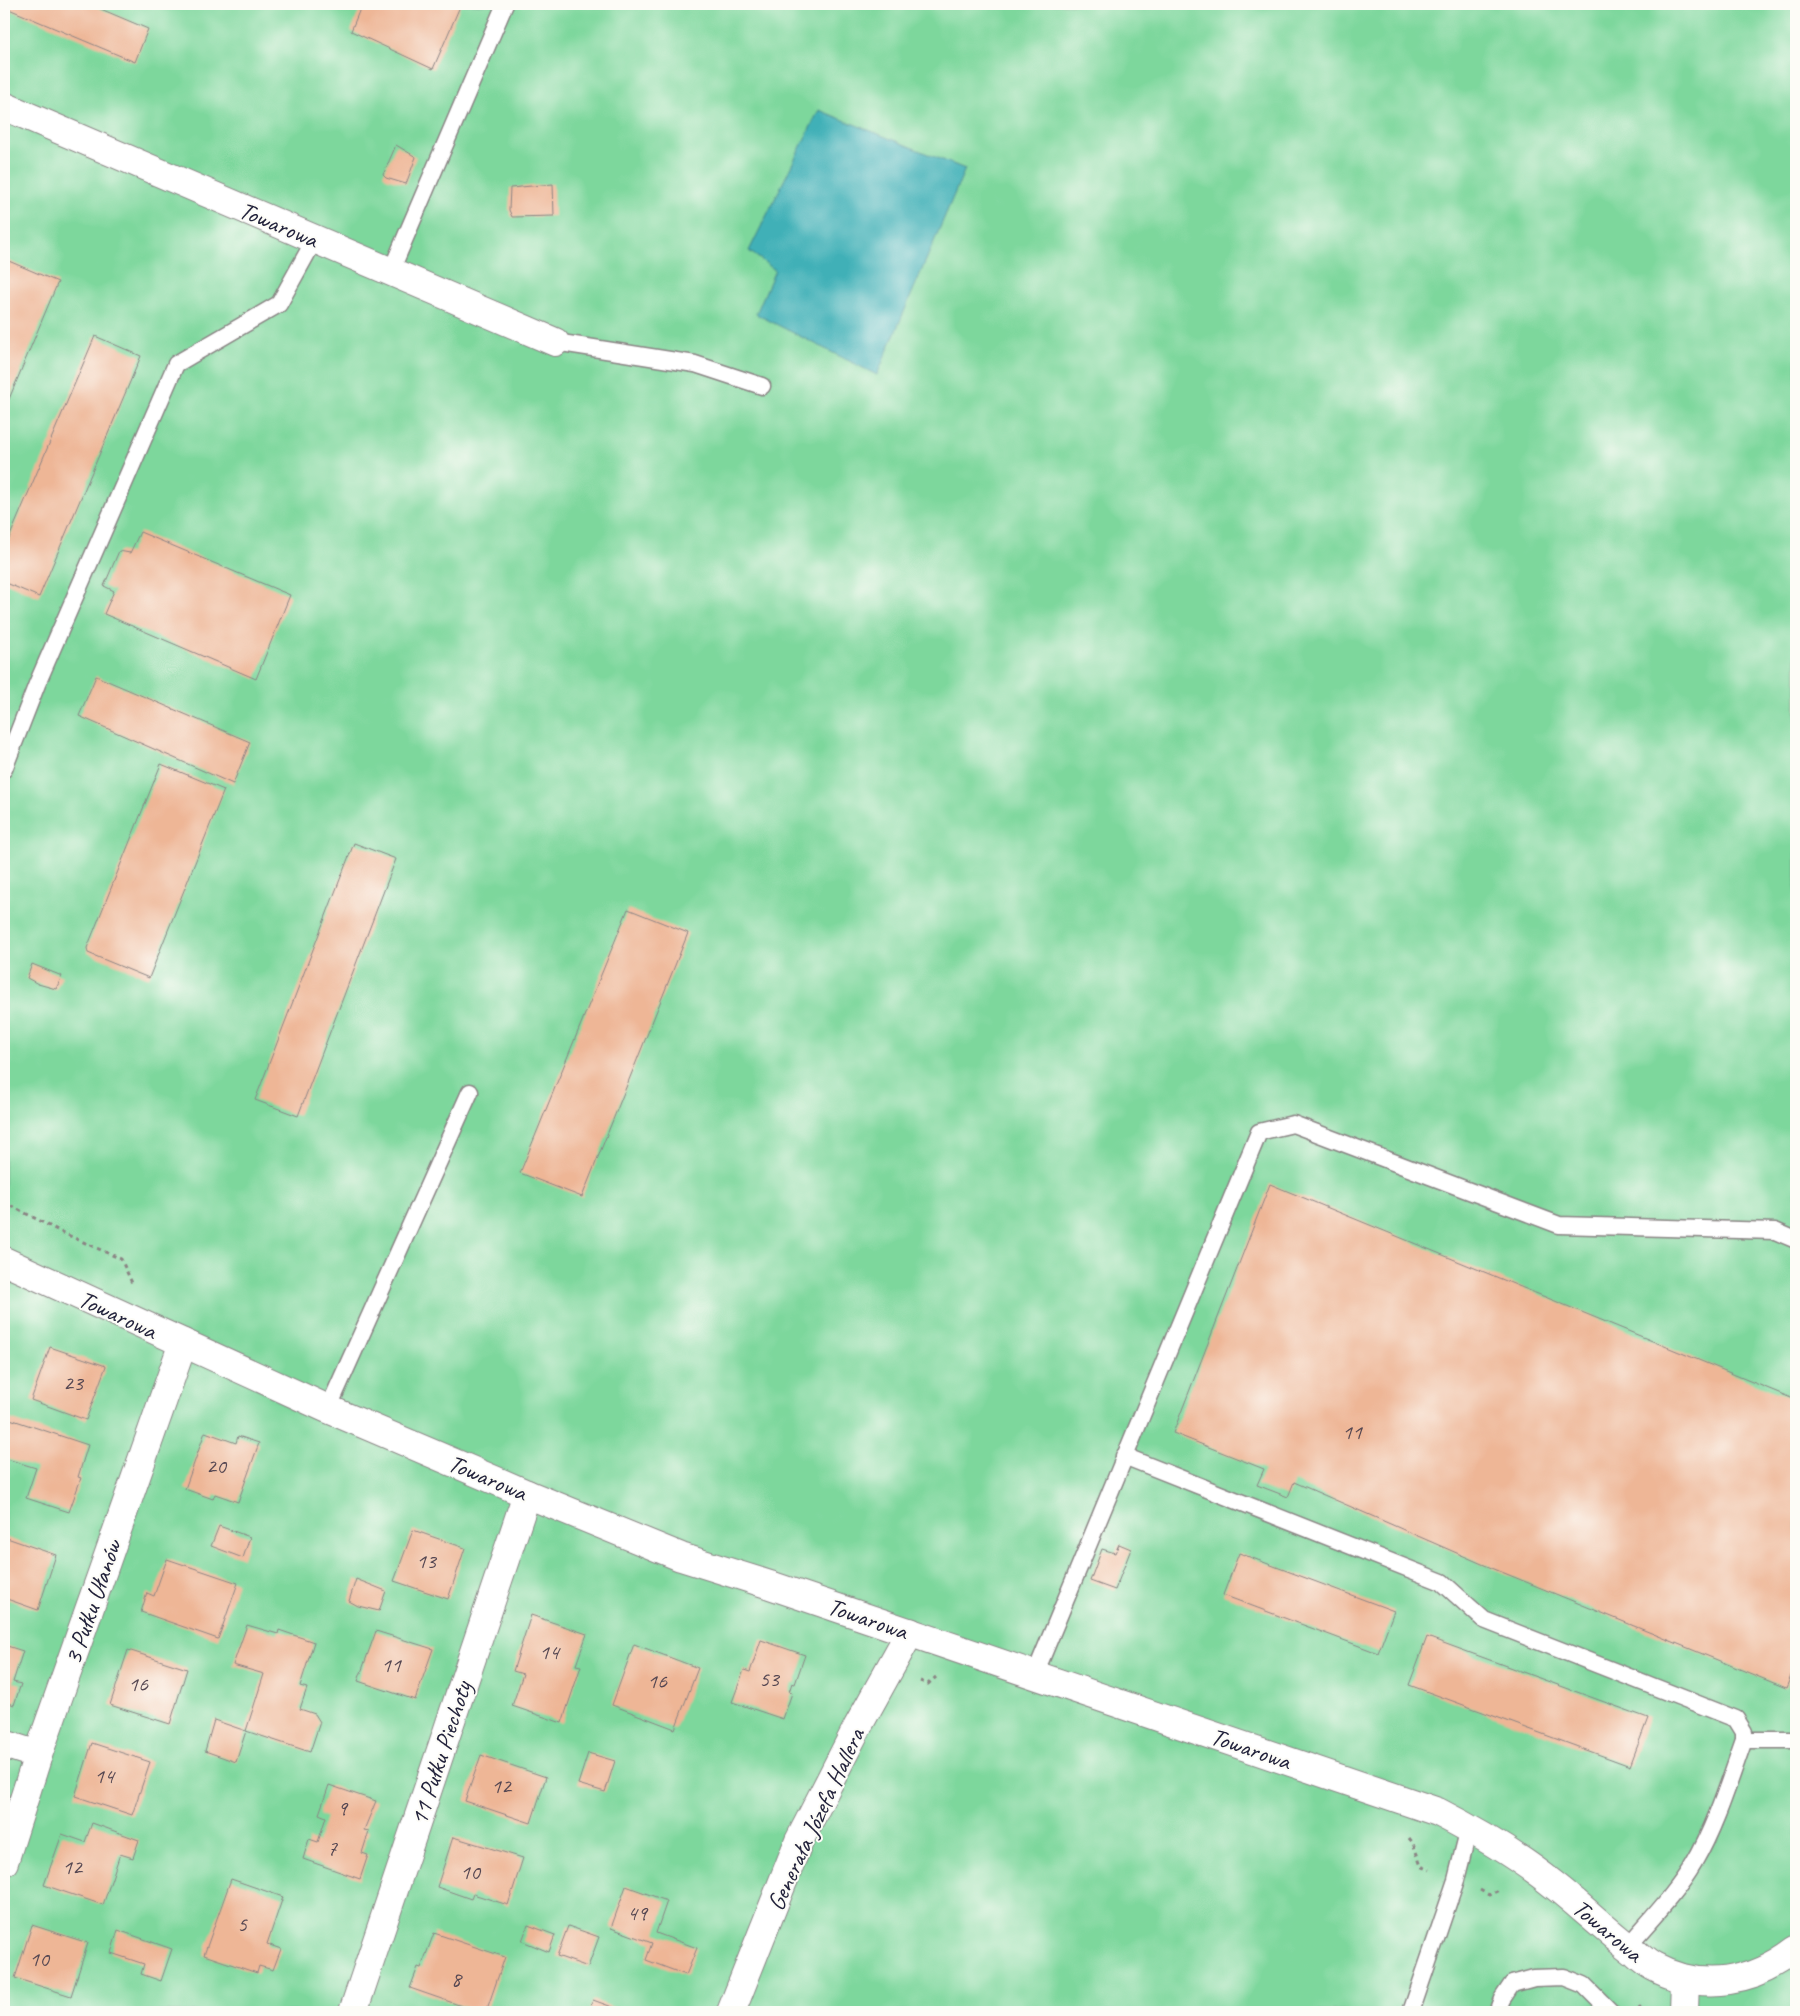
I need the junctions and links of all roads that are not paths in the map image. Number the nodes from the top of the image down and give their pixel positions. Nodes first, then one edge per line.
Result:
1 (506, 4) edge
2 (4, 106) edge
3 (315, 239) junction
4 (390, 271) junction
5 (555, 342) joint
6 (762, 386) dead end
7 (4, 769) edge
8 (470, 1092) dead end
9 (1796, 1240) edge
10 (4, 1261) edge
11 (183, 1343) junction
12 (328, 1410) junction
13 (1124, 1456) junction
14 (527, 1494) junction
15 (910, 1632) junction
16 (1034, 1674) junction
17 (1744, 1740) junction
18 (1796, 1740) edge
19 (4, 1744) edge
20 (38, 1755) junction
21 (1469, 1828) junction
22 (4, 1862) edge
23 (1627, 1947) junction
24 (1796, 1950) edge
25 (1685, 1979) junction
26 (353, 2012) edge
27 (731, 2012) edge
28 (1411, 2012) edge
29 (1497, 2012) edge
30 (1611, 2012) edge
31 (1684, 2012) edge

1 - 4 lane
2 - 3 street, Towarowa
3 - 4 street, Towarowa
3 - 7 lane
4 - 5 street, Towarowa
5 - 6 lane
8 - 12 lane
9 - 13 lane
10 - 11 street, Towarowa
11 - 12 street, Towarowa
11 - 20 street, 3 Pułku Ułanów
12 - 14 street, Towarowa
13 - 16 lane
13 - 17 lane
14 - 15 street, Towarowa
14 - 26 street, 11 Pułku Piechoty
15 - 16 street, Towarowa
15 - 27 street, Generała Józefa Hallera
16 - 21 street, Towarowa
17 - 18 lane
17 - 23 lane
19 - 20 street
20 - 22 street, 3 Pułku Ułanów
21 - 23 street, Towarowa
21 - 28 lane
23 - 25 street, Towarowa
24 - 25 street, Towarowa
25 - 31 street
29 - 30 lane

